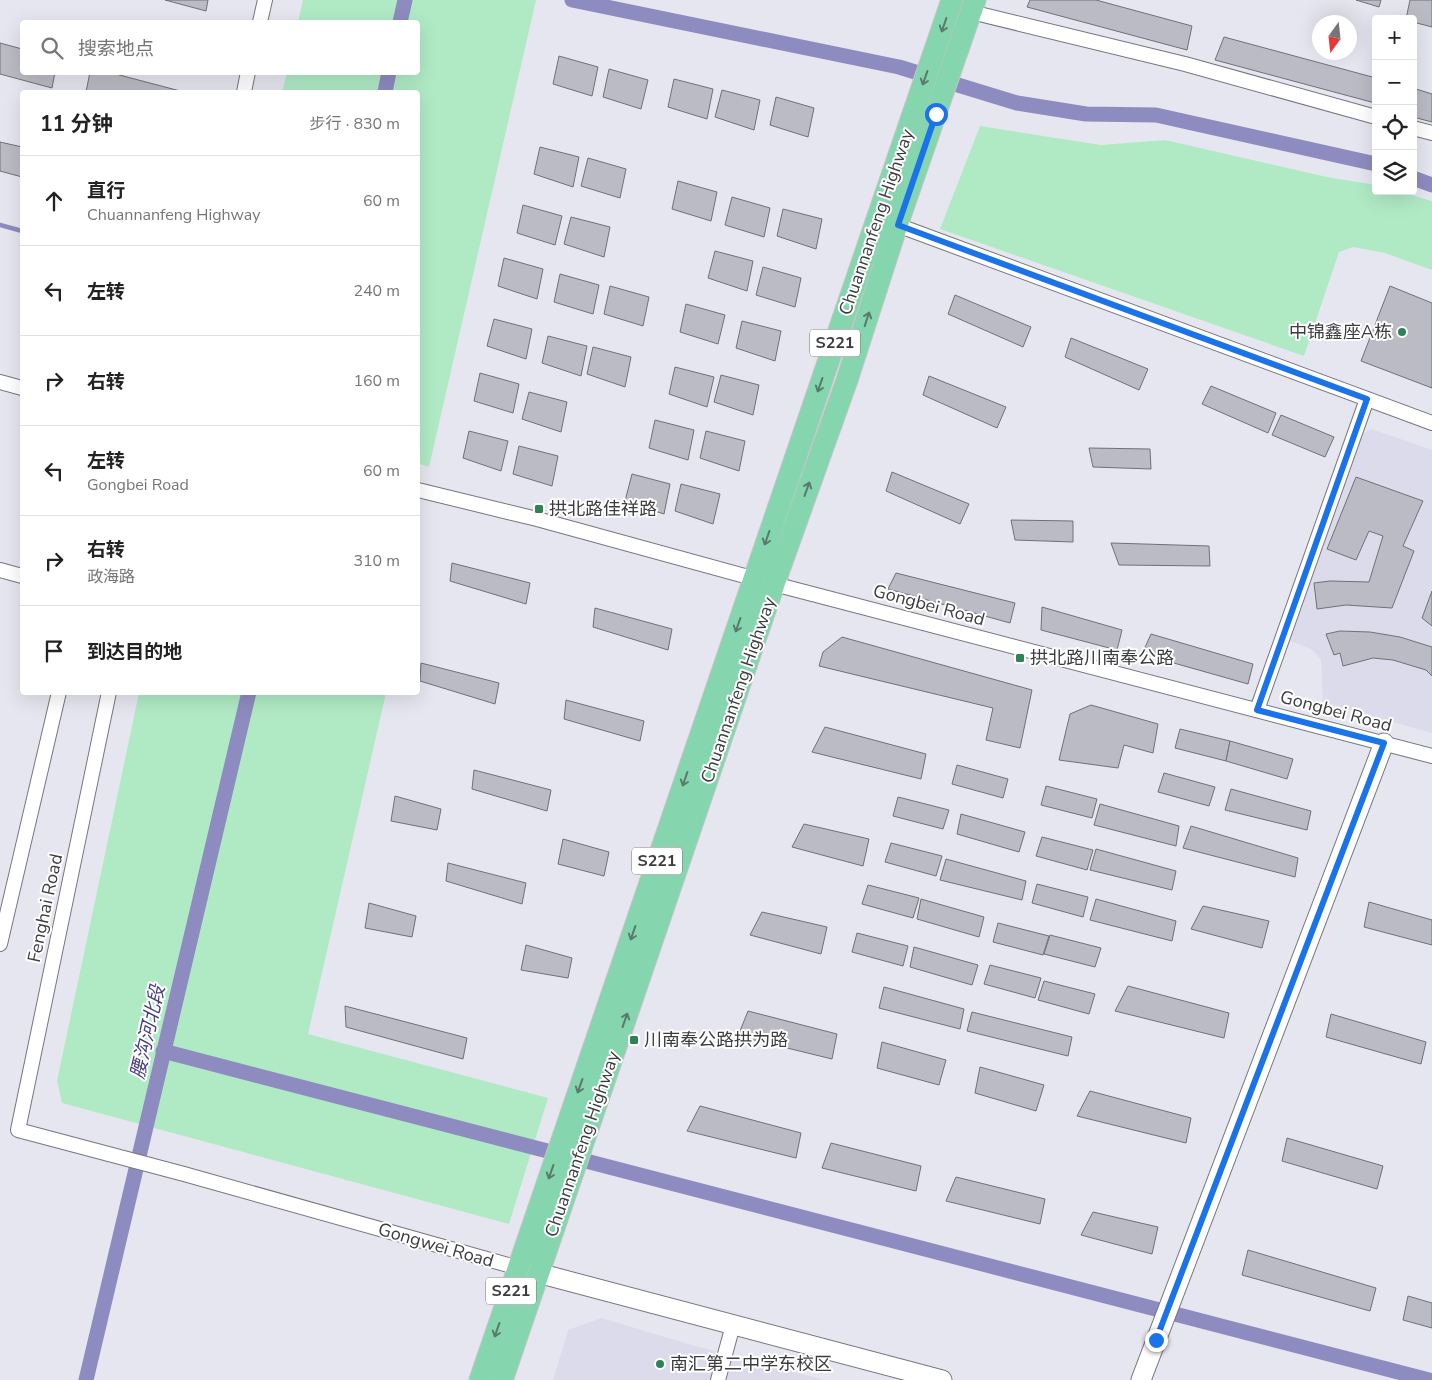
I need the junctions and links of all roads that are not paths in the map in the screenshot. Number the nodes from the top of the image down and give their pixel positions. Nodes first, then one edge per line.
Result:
1 (265, 0) edge
2 (952, 0) edge
3 (973, 6) edge
4 (260, 20) edge
5 (247, 75) edge
6 (244, 90) edge
7 (1372, 116) edge
8 (1417, 129) edge
9 (1432, 134) edge
10 (898, 225) junction
11 (0, 382) edge
12 (20, 387) edge
13 (1367, 399) junction
14 (1432, 423) edge
15 (420, 490) edge
16 (0, 570) edge
17 (20, 575) edge
18 (764, 582) junction
19 (58, 695) edge
20 (108, 695) edge
21 (1257, 710) junction
22 (1384, 743) junction
23 (1432, 756) edge
24 (0, 944) edge
25 (18, 1130) joint
26 (528, 1270) junction
27 (733, 1325) junction
28 (480, 1380) edge
29 (502, 1380) edge
30 (718, 1380) edge
31 (942, 1380) edge
32 (1141, 1380) edge

1 - 4 street
2 -> 18 main road, Chuannanfeng Highway / S221
3 - 7 street
3 - 10 main road, Chuannanfeng Highway / S221
5 - 6 street
8 - 9 street
10 - 13 street
18 -> 10 main road, Chuannanfeng Highway / S221
11 - 12 street
13 - 14 street
13 - 21 street
15 - 18 street, Gongbei Road
16 - 17 street
18 - 21 street, Gongbei Road
18 - 26 main road, Chuannanfeng Highway / S221
19 - 24 street
20 - 25 street, Fenghai Road
21 - 22 street, Gongbei Road
22 - 23 street, Gongbei Road
22 - 32 street
25 - 26 street, Gongwei Road
26 - 27 street, Gongwei Road
26 -> 28 main road, Chuannanfeng Highway / S221
26 - 29 main road, Chuannanfeng Highway / S221
27 - 30 street
27 - 31 street, Gongwei Road

